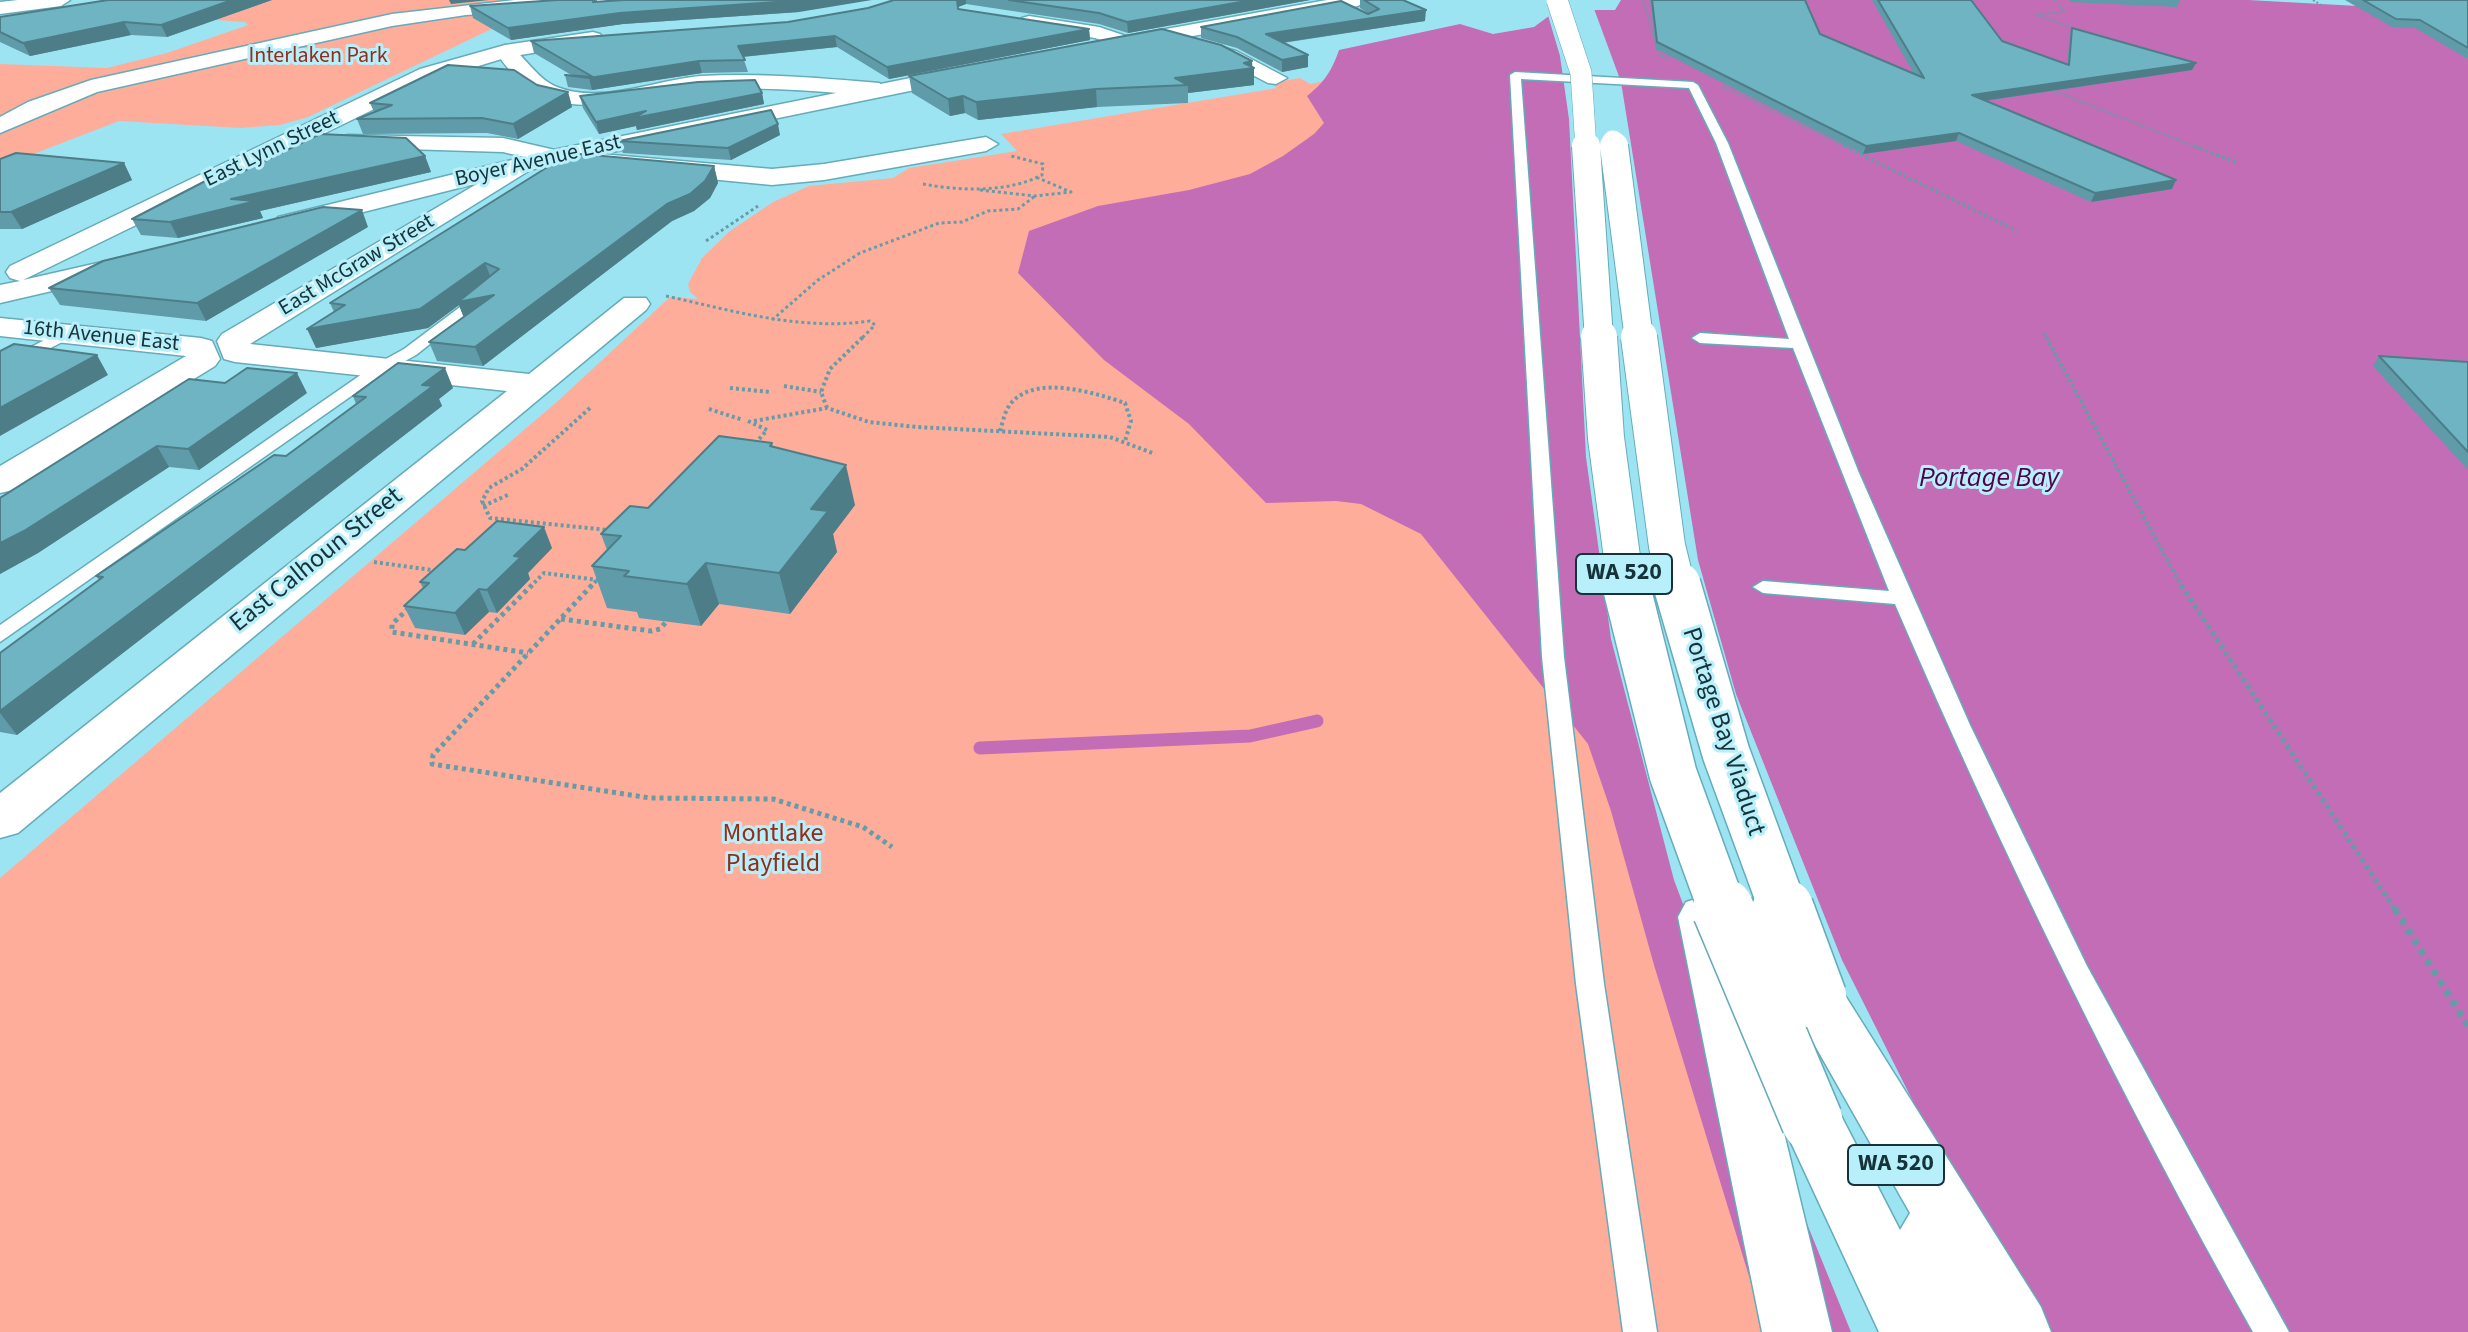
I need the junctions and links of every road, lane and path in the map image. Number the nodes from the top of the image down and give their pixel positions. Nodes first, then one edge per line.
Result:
1 (597, 0) edge
2 (1557, 0) edge
3 (1578, 0) edge
4 (1643, 0) edge
5 (2054, 0) edge
6 (2313, 0) edge
7 (67, 5) edge
8 (2321, 5) dead end
9 (1351, 6) edge
10 (0, 8) edge
11 (1009, 19) edge
12 (0, 22) edge
13 (1160, 35) junction
14 (2095, 35) edge
15 (611, 37) edge
16 (1125, 42) junction
17 (505, 51) junction
18 (1064, 54) edge
19 (1672, 61) edge
20 (988, 68) edge
21 (1276, 78) dead end
22 (1712, 80) edge
23 (2037, 85) edge
24 (879, 90) junction
25 (0, 126) edge
26 (298, 137) junction
27 (986, 144) dead end
28 (553, 157) junction
29 (1045, 157) dead end
30 (1037, 160) dead end
31 (2238, 163) dead end
32 (521, 165) junction
33 (792, 176) junction
34 (1038, 178) dead end
35 (987, 187) dead end
36 (1035, 196) junction
37 (267, 229) edge
38 (2017, 231) dead end
39 (706, 241) dead end
40 (83, 242) junction
41 (146, 260) edge
42 (100, 272) junction
43 (0, 282) edge
44 (496, 287) edge
45 (0, 294) edge
46 (647, 300) joint
47 (0, 306) edge
48 (772, 320) junction
49 (0, 327) edge
50 (2044, 333) dead end
51 (66, 334) junction
52 (1700, 338) dead end
53 (1800, 344) junction
54 (218, 350) junction
55 (381, 368) junction
56 (0, 369) edge
57 (533, 384) junction
58 (784, 386) dead end
59 (730, 388) dead end
60 (770, 392) dead end
61 (821, 392) junction
62 (590, 408) dead end
63 (827, 408) junction
64 (709, 409) dead end
65 (748, 421) junction
66 (1000, 431) junction
67 (1125, 441) junction
68 (747, 453) edge
69 (1155, 454) dead end
70 (0, 482) edge
71 (510, 494) dead end
72 (483, 506) junction
73 (505, 519) junction
74 (494, 530) edge
75 (611, 531) edge
76 (361, 560) dead end
77 (609, 568) edge
78 (445, 575) edge
79 (598, 580) junction
80 (1763, 587) dead end
81 (1901, 598) junction
82 (418, 607) edge
83 (561, 619) junction
84 (666, 622) dead end
85 (0, 635) edge
86 (473, 644) junction
87 (529, 653) junction
88 (1673, 774) junction
89 (9, 804) edge
90 (892, 847) dead end
91 (1816, 998) junction
92 (2468, 1026) edge
93 (1640, 1332) edge
94 (1797, 1332) edge
95 (1915, 1332) edge
96 (1976, 1332) edge
97 (2016, 1332) edge
98 (2272, 1332) edge

1 - 25 main road
2 - 88 main road, WA 520, bridge
3 - 91 main road, Portage Bay Viaduct / WA 520, bridge
4 - 19 path
5 - 14 path
6 - 8 path
7 - 10 main road
7 - 12 main road
9 - 13 main road
11 - 16 main road
13 - 16 main road
13 - 21 main road
15 - 17 main road, East Lynn Street
16 - 18 main road
17 - 24 main road
17 - 26 main road, East Lynn Street
20 - 24 main road, Boyer Avenue East
22 - 38 path
23 - 31 path
24 - 28 main road, Boyer Avenue East
26 - 28 main road
26 - 40 main road, East Lynn Street
27 - 33 main road
28 - 32 main road, Boyer Avenue East
28 - 33 main road
29 - 30 path
32 - 37 main road, Boyer Avenue East
32 - 54 main road, East McGraw Street
33 - 39 path
34 - 36 path
35 - 36 path
36 - 48 path
40 - 42 main road
40 - 43 main road, East Lynn Street
41 - 42 main road
42 - 45 main road
42 - 47 main road
44 - 55 lane
46 - 48 path
46 - 57 main road, East Calhoun Street
48 - 61 path
49 - 51 main road, 16th Avenue East
50 - 92 path
51 - 54 main road, 16th Avenue East
51 - 56 lane
52 - 53 lane
53 - 81 lane
53 - 93 lane
54 - 55 main road, 16th Avenue East
54 - 70 main road, East McGraw Street
55 - 57 main road, 16th Avenue East
55 - 85 lane
57 - 89 main road, East Calhoun Street
58 - 61 path
59 - 60 path
61 - 63 path
62 - 72 path
63 - 65 path
63 - 66 path
64 - 65 path
65 - 68 path
66 - 67 path
66 - 67 path
67 - 69 path
71 - 72 path
72 - 73 path
73 - 74 path
73 - 75 path
76 - 78 path
77 - 79 path
79 - 83 path
79 - 86 path
80 - 81 lane
81 - 98 lane
82 - 86 path
83 - 84 path
83 - 87 path
86 - 87 path
87 - 90 path
88 - 94 main road, bridge
88 - 95 main road, WA 520, bridge
91 - 96 main road, Portage Bay Viaduct / WA 520
91 - 97 main road

